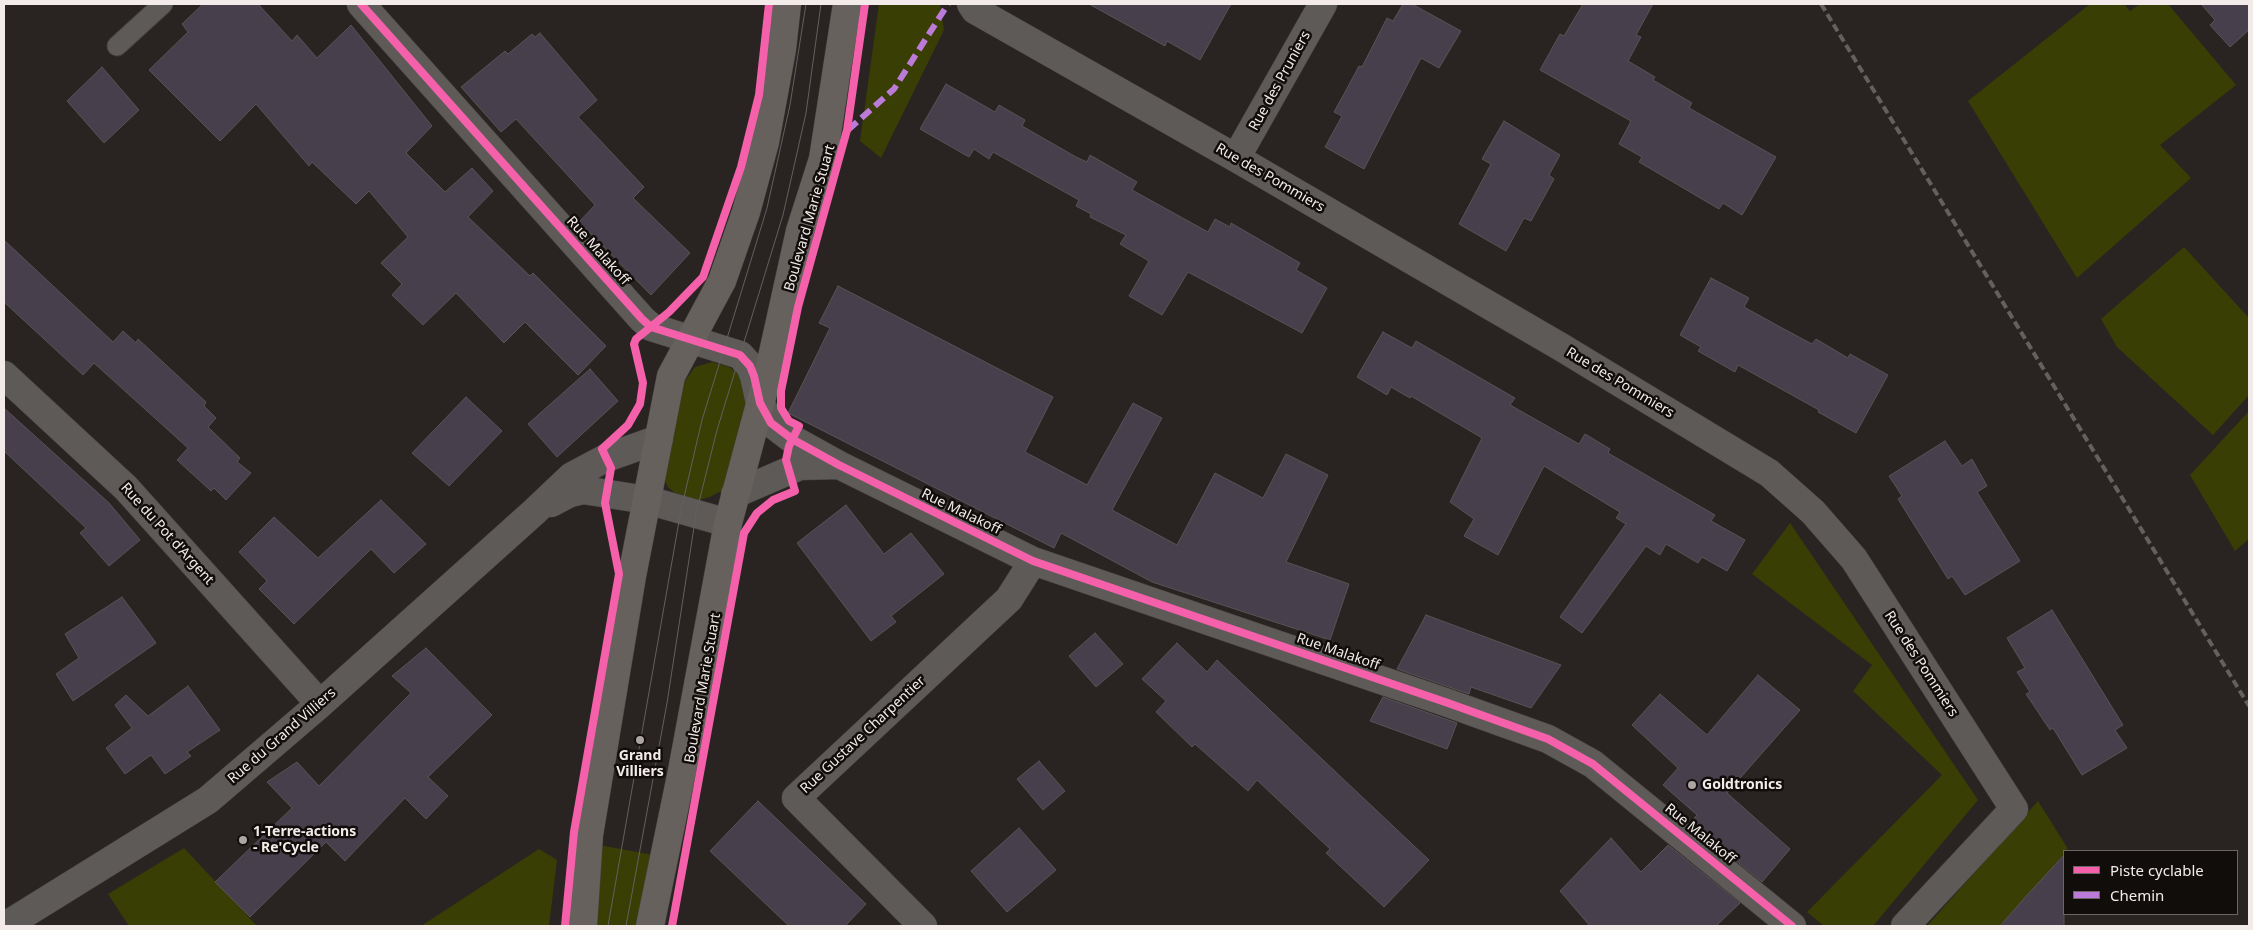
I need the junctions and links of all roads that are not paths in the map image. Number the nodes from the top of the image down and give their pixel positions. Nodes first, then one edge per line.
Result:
1 (163, 4) edge
2 (361, 4) edge
3 (786, 4) edge
4 (847, 4) edge
5 (971, 4) edge
6 (1323, 4) edge
7 (116, 46) dead end
8 (1236, 158) junction
9 (692, 340) junction
10 (4, 375) edge
11 (760, 403) junction
12 (659, 439) junction
13 (839, 465) junction
14 (735, 494) junction
15 (647, 500) junction
16 (534, 512) junction
17 (728, 523) junction
18 (1033, 562) junction
19 (320, 704) junction
20 (5, 926) edge
21 (583, 926) edge
22 (650, 926) edge
23 (923, 926) edge
24 (1792, 926) edge
25 (1905, 926) edge

1 - 7 lane
2 - 9 street, Rue Malakoff
3 - 9 main road
4 - 11 main road, Boulevard Marie Stuart
5 - 8 street, Rue des Pommiers
6 - 8 street, Rue des Pruniers
8 - 25 street, Rue des Pommiers
9 - 11 street, Rue Malakoff
9 - 12 main road
10 - 19 street, Rue du Pot d'Argent
11 - 13 street, Rue Malakoff
11 - 14 main road, Boulevard Marie Stuart
12 - 15 main road
12 - 16 street, Rue du Grand Villiers
13 - 14 street, Rue Malakoff
13 - 18 street, Rue Malakoff
14 - 17 main road, Boulevard Marie Stuart
15 - 16 street, Rue du Grand Villiers
15 - 17 street, Rue du Grand Villiers
15 - 21 main road
16 - 19 street, Rue du Grand Villiers
17 - 22 main road, Boulevard Marie Stuart
18 - 23 street, Rue Gustave Charpentier
18 - 24 street, Rue Malakoff
19 - 20 street, Rue du Grand Villiers

